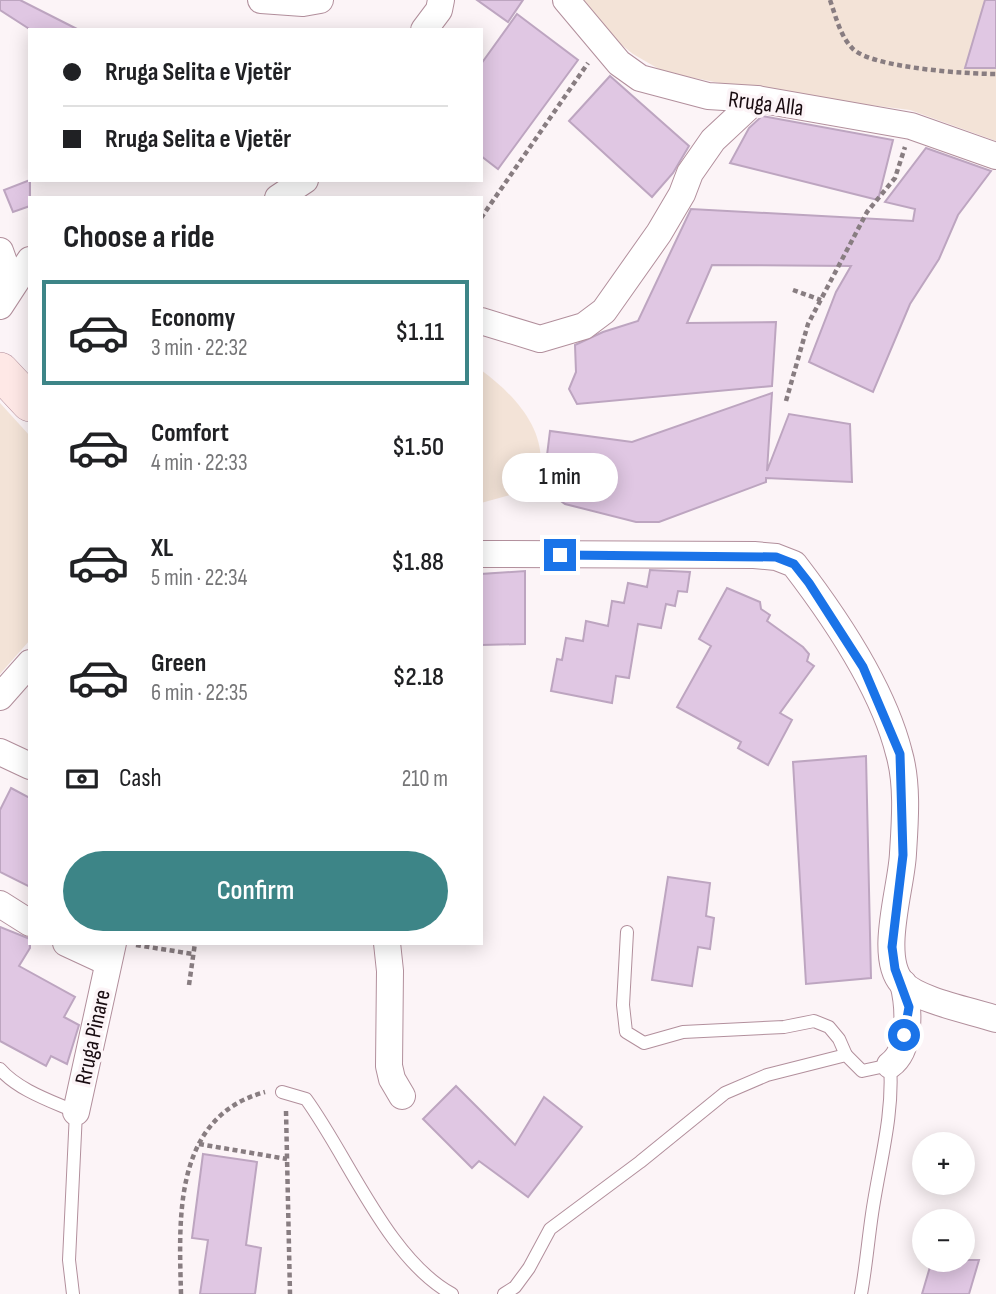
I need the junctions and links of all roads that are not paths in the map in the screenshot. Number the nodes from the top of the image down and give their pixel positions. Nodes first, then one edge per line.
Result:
1 (261, 0) edge
2 (320, 0) edge
3 (441, 0) edge
4 (566, 0) edge
5 (426, 28) edge
6 (758, 99) junction
7 (996, 156) edge
8 (302, 182) edge
9 (281, 196) edge
10 (0, 251) edge
11 (28, 263) edge
12 (6, 295) edge
13 (483, 322) edge
14 (0, 371) edge
15 (28, 401) edge
16 (483, 554) edge
17 (28, 665) edge
18 (0, 697) edge
19 (0, 752) edge
20 (28, 765) edge
21 (0, 904) edge
22 (28, 922) edge
23 (627, 932) dead end
24 (82, 945) edge
25 (387, 945) edge
26 (115, 949) edge
27 (903, 984) junction
28 (996, 1019) edge
29 (846, 1055) junction
30 (890, 1065) junction
31 (0, 1069) edge
32 (282, 1092) road end
33 (402, 1096) dead end
34 (76, 1112) junction
35 (73, 1294) edge
36 (452, 1294) edge
37 (504, 1294) edge
38 (861, 1294) edge

1 - 2 street
3 - 5 street
4 - 6 street, Rruga Alla
6 - 7 street, Rruga Alla
6 - 13 street
8 - 9 street
10 - 12 street
11 - 12 street
14 - 15 street
16 - 27 street
17 - 18 street
19 - 20 street
21 - 22 street
23 - 29 lane
24 - 26 street, Rruga Pinare
25 - 33 street
26 - 34 street, Rruga Pinare
27 - 28 street
27 - 30 street
29 - 30 lane
29 - 37 lane
30 - 38 lane
31 - 34 lane
32 - 36 lane
34 - 35 lane

